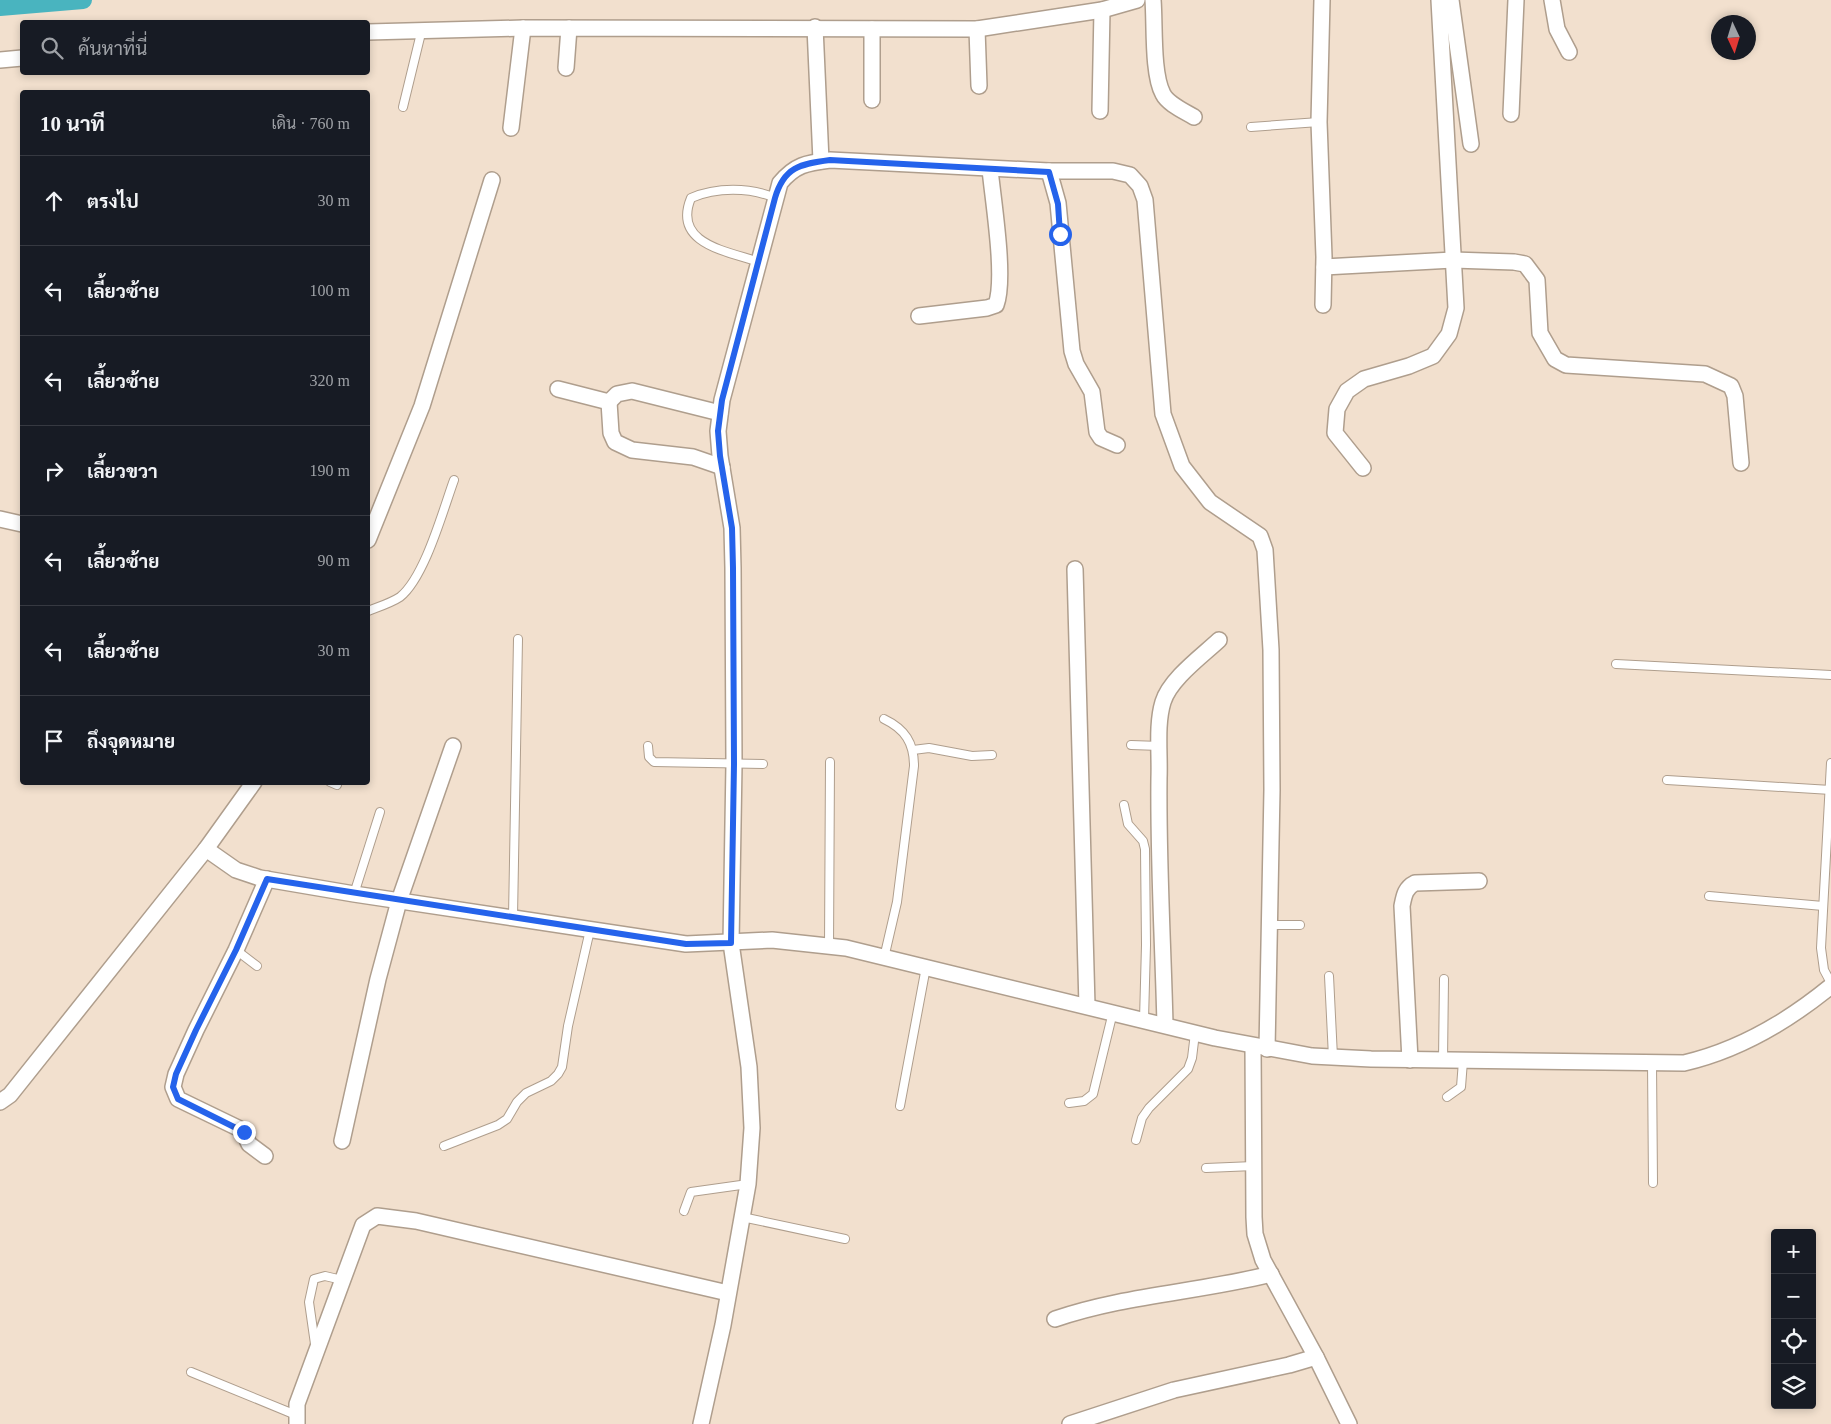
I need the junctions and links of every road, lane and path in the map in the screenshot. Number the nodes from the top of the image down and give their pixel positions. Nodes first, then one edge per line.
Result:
1 (1137, 0) edge
2 (1153, 0) edge
3 (1322, 0) edge
4 (1439, 0) edge
5 (1451, 0) edge
6 (1516, 0) edge
7 (1552, 0) edge
8 (1102, 10) junction
9 (523, 28) junction
10 (569, 28) junction
11 (815, 28) junction
12 (422, 29) junction
13 (872, 29) junction
14 (977, 29) junction
15 (370, 32) edge
16 (1569, 52) dead end
17 (20, 58) edge
18 (0, 60) edge
19 (566, 68) dead end
20 (979, 86) dead end
21 (872, 100) dead end
22 (403, 107) dead end
23 (1100, 110) dead end
24 (1512, 114) dead end
25 (1194, 117) dead end
26 (1318, 122) junction
27 (1251, 127) dead end
28 (511, 128) dead end
29 (1471, 144) dead end
30 (820, 161) junction
31 (990, 169) junction
32 (1049, 172) junction
33 (492, 180) dead end
34 (775, 198) junction
35 (1453, 260) junction
36 (759, 262) junction
37 (1324, 267) junction
38 (1323, 304) dead end
39 (919, 316) dead end
40 (558, 389) dead end
41 (608, 402) junction
42 (720, 413) junction
43 (1117, 446) dead end
44 (1742, 463) dead end
45 (722, 467) junction
46 (1363, 468) dead end
47 (454, 480) dead end
48 (0, 519) edge
49 (20, 524) edge
50 (370, 535) edge
51 (1075, 569) dead end
52 (370, 609) edge
53 (518, 638) dead end
54 (1219, 640) dead end
55 (1616, 664) dead end
56 (1831, 675) edge
57 (884, 719) dead end
58 (453, 746) dead end
59 (648, 746) dead end
60 (1131, 746) dead end
61 (1160, 746) junction
62 (913, 750) junction
63 (992, 755) dead end
64 (830, 762) dead end
65 (1831, 763) edge
66 (734, 764) junction
67 (763, 764) dead end
68 (1667, 780) dead end
69 (252, 785) edge
70 (1830, 790) edge
71 (1124, 806) dead end
72 (380, 812) dead end
73 (206, 849) junction
74 (267, 879) junction
75 (1479, 881) dead end
76 (354, 894) junction
77 (1709, 896) dead end
78 (399, 901) junction
79 (1823, 906) junction
80 (513, 917) junction
81 (1269, 925) junction
82 (1300, 926) dead end
83 (590, 930) junction
84 (731, 943) junction
85 (829, 946) junction
86 (236, 950) junction
87 (884, 958) junction
88 (257, 966) dead end
89 (926, 967) junction
90 (1328, 976) dead end
91 (1444, 979) dead end
92 (1831, 984) edge
93 (1087, 1006) junction
94 (1113, 1012) junction
95 (1144, 1020) junction
96 (1164, 1026) junction
97 (1195, 1033) junction
98 (1260, 1048) junction
99 (1333, 1057) junction
100 (1410, 1060) junction
101 (1443, 1060) junction
102 (1463, 1061) junction
103 (1652, 1063) junction
104 (1447, 1097) dead end
105 (0, 1102) edge
106 (1069, 1103) dead end
107 (900, 1106) dead end
108 (1136, 1140) dead end
109 (342, 1141) dead end
110 (444, 1146) dead end
111 (265, 1156) dead end
112 (1254, 1166) junction
113 (1206, 1168) dead end
114 (748, 1184) junction
115 (1653, 1184) dead end
116 (684, 1211) dead end
117 (742, 1217) junction
118 (845, 1239) dead end
119 (1271, 1274) junction
120 (342, 1280) junction
121 (728, 1293) junction
122 (1055, 1319) dead end
123 (316, 1350) junction
124 (1316, 1356) junction
125 (191, 1372) dead end
126 (296, 1420) edge
127 (701, 1424) edge
128 (1070, 1424) edge
129 (1349, 1424) edge

1 - 8 street
2 - 25 street
3 - 26 street
4 - 35 street
5 - 29 street
6 - 24 street
7 - 16 street
8 - 14 street
8 - 23 street
9 - 10 street
9 - 12 street
9 - 28 street
10 - 11 street
10 - 19 street
11 - 13 street
11 - 30 street
12 - 15 street
12 - 22 lane
13 - 14 street
13 - 21 street
14 - 20 street
17 - 18 street
26 - 27 lane
26 - 37 street
30 - 31 street
30 - 34 street
31 - 32 street
31 - 39 street
32 - 43 street
32 - 81 street
33 - 50 street
34 - 36 street
34 - 36 lane
35 - 37 street
35 - 44 street
35 - 46 street
36 - 42 street
37 - 38 street
40 - 41 street
41 - 42 street
41 - 45 street
42 - 45 street
45 - 66 street
47 - 52 lane
48 - 49 street
51 - 93 street
53 - 80 lane
54 - 61 street
55 - 56 lane
57 - 62 lane
58 - 78 street
59 - 66 lane
60 - 61 lane
61 - 96 street
62 - 63 lane
62 - 87 lane
64 - 85 lane
65 - 70 lane
66 - 67 lane
66 - 84 street
68 - 70 lane
69 - 73 street
70 - 79 lane
71 - 95 lane
72 - 76 lane
73 - 74 street
73 - 105 street
74 - 76 street
74 - 86 street
75 - 100 street
76 - 78 street
77 - 79 lane
78 - 80 street
78 - 109 street
79 - 92 lane
80 - 83 street
81 - 82 lane
81 - 98 street
83 - 84 street
83 - 110 lane
84 - 85 street
84 - 114 street
85 - 87 street
86 - 88 lane
86 - 111 street
87 - 89 street
89 - 93 street
89 - 107 lane
90 - 99 lane
91 - 101 lane
92 - 103 street
93 - 94 street
94 - 95 street
94 - 106 lane
95 - 96 street
96 - 97 street
97 - 98 street
97 - 108 lane
98 - 99 street
98 - 112 street
99 - 100 street
100 - 101 street
101 - 102 street
102 - 103 street
102 - 104 lane
103 - 115 lane
112 - 113 lane
112 - 119 street
114 - 116 lane
114 - 117 street
117 - 118 lane
117 - 121 street
119 - 122 street
119 - 124 street
120 - 121 street
120 - 123 street
120 - 123 lane
121 - 127 street
123 - 126 street
124 - 128 street
124 - 129 street
125 - 126 lane

